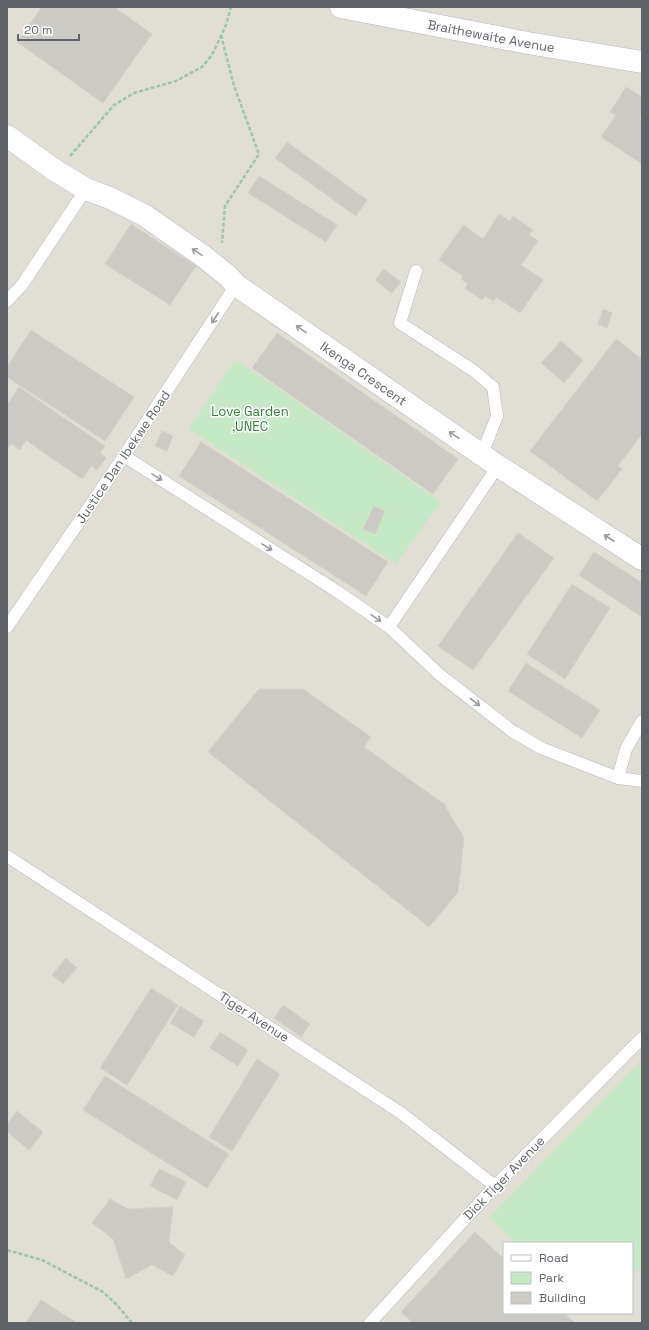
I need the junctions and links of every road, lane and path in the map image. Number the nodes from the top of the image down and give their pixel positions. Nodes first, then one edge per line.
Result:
1 (231, 7) edge
2 (341, 7) edge
3 (221, 35) junction
4 (642, 62) edge
5 (7, 136) edge
6 (56, 171) junction
7 (86, 189) junction
8 (220, 270) junction
9 (416, 271) dead end
10 (236, 285) junction
11 (7, 301) edge
12 (124, 456) junction
13 (490, 460) junction
14 (642, 559) edge
15 (7, 627) edge
16 (389, 627) junction
17 (642, 721) edge
18 (618, 778) junction
19 (642, 781) edge
20 (7, 856) edge
21 (642, 1038) edge
22 (495, 1186) junction
23 (7, 1250) edge
24 (132, 1323) edge
25 (370, 1323) edge

1 - 3 path
2 - 4 street, Braithewaite Avenue
3 - 6 path
3 - 8 path
5 - 6 street, Ikenga Crescent
6 - 7 street, Ikenga Crescent
8 -> 7 street, Ikenga Crescent
7 - 11 lane
8 - 10 street, Ikenga Crescent
9 - 13 lane
10 -> 12 lane, Justice Dan Ibekwe Road
13 -> 10 street, Ikenga Crescent
12 - 15 lane, Justice Dan Ibekwe Road
12 -> 16 lane
14 -> 13 street, Ikenga Crescent
13 - 16 lane
16 -> 18 lane
17 - 18 lane
18 - 19 lane
20 - 22 lane, Tiger Avenue
21 - 22 lane, Dick Tiger Avenue
22 - 25 lane, Dick Tiger Avenue
23 - 24 path

